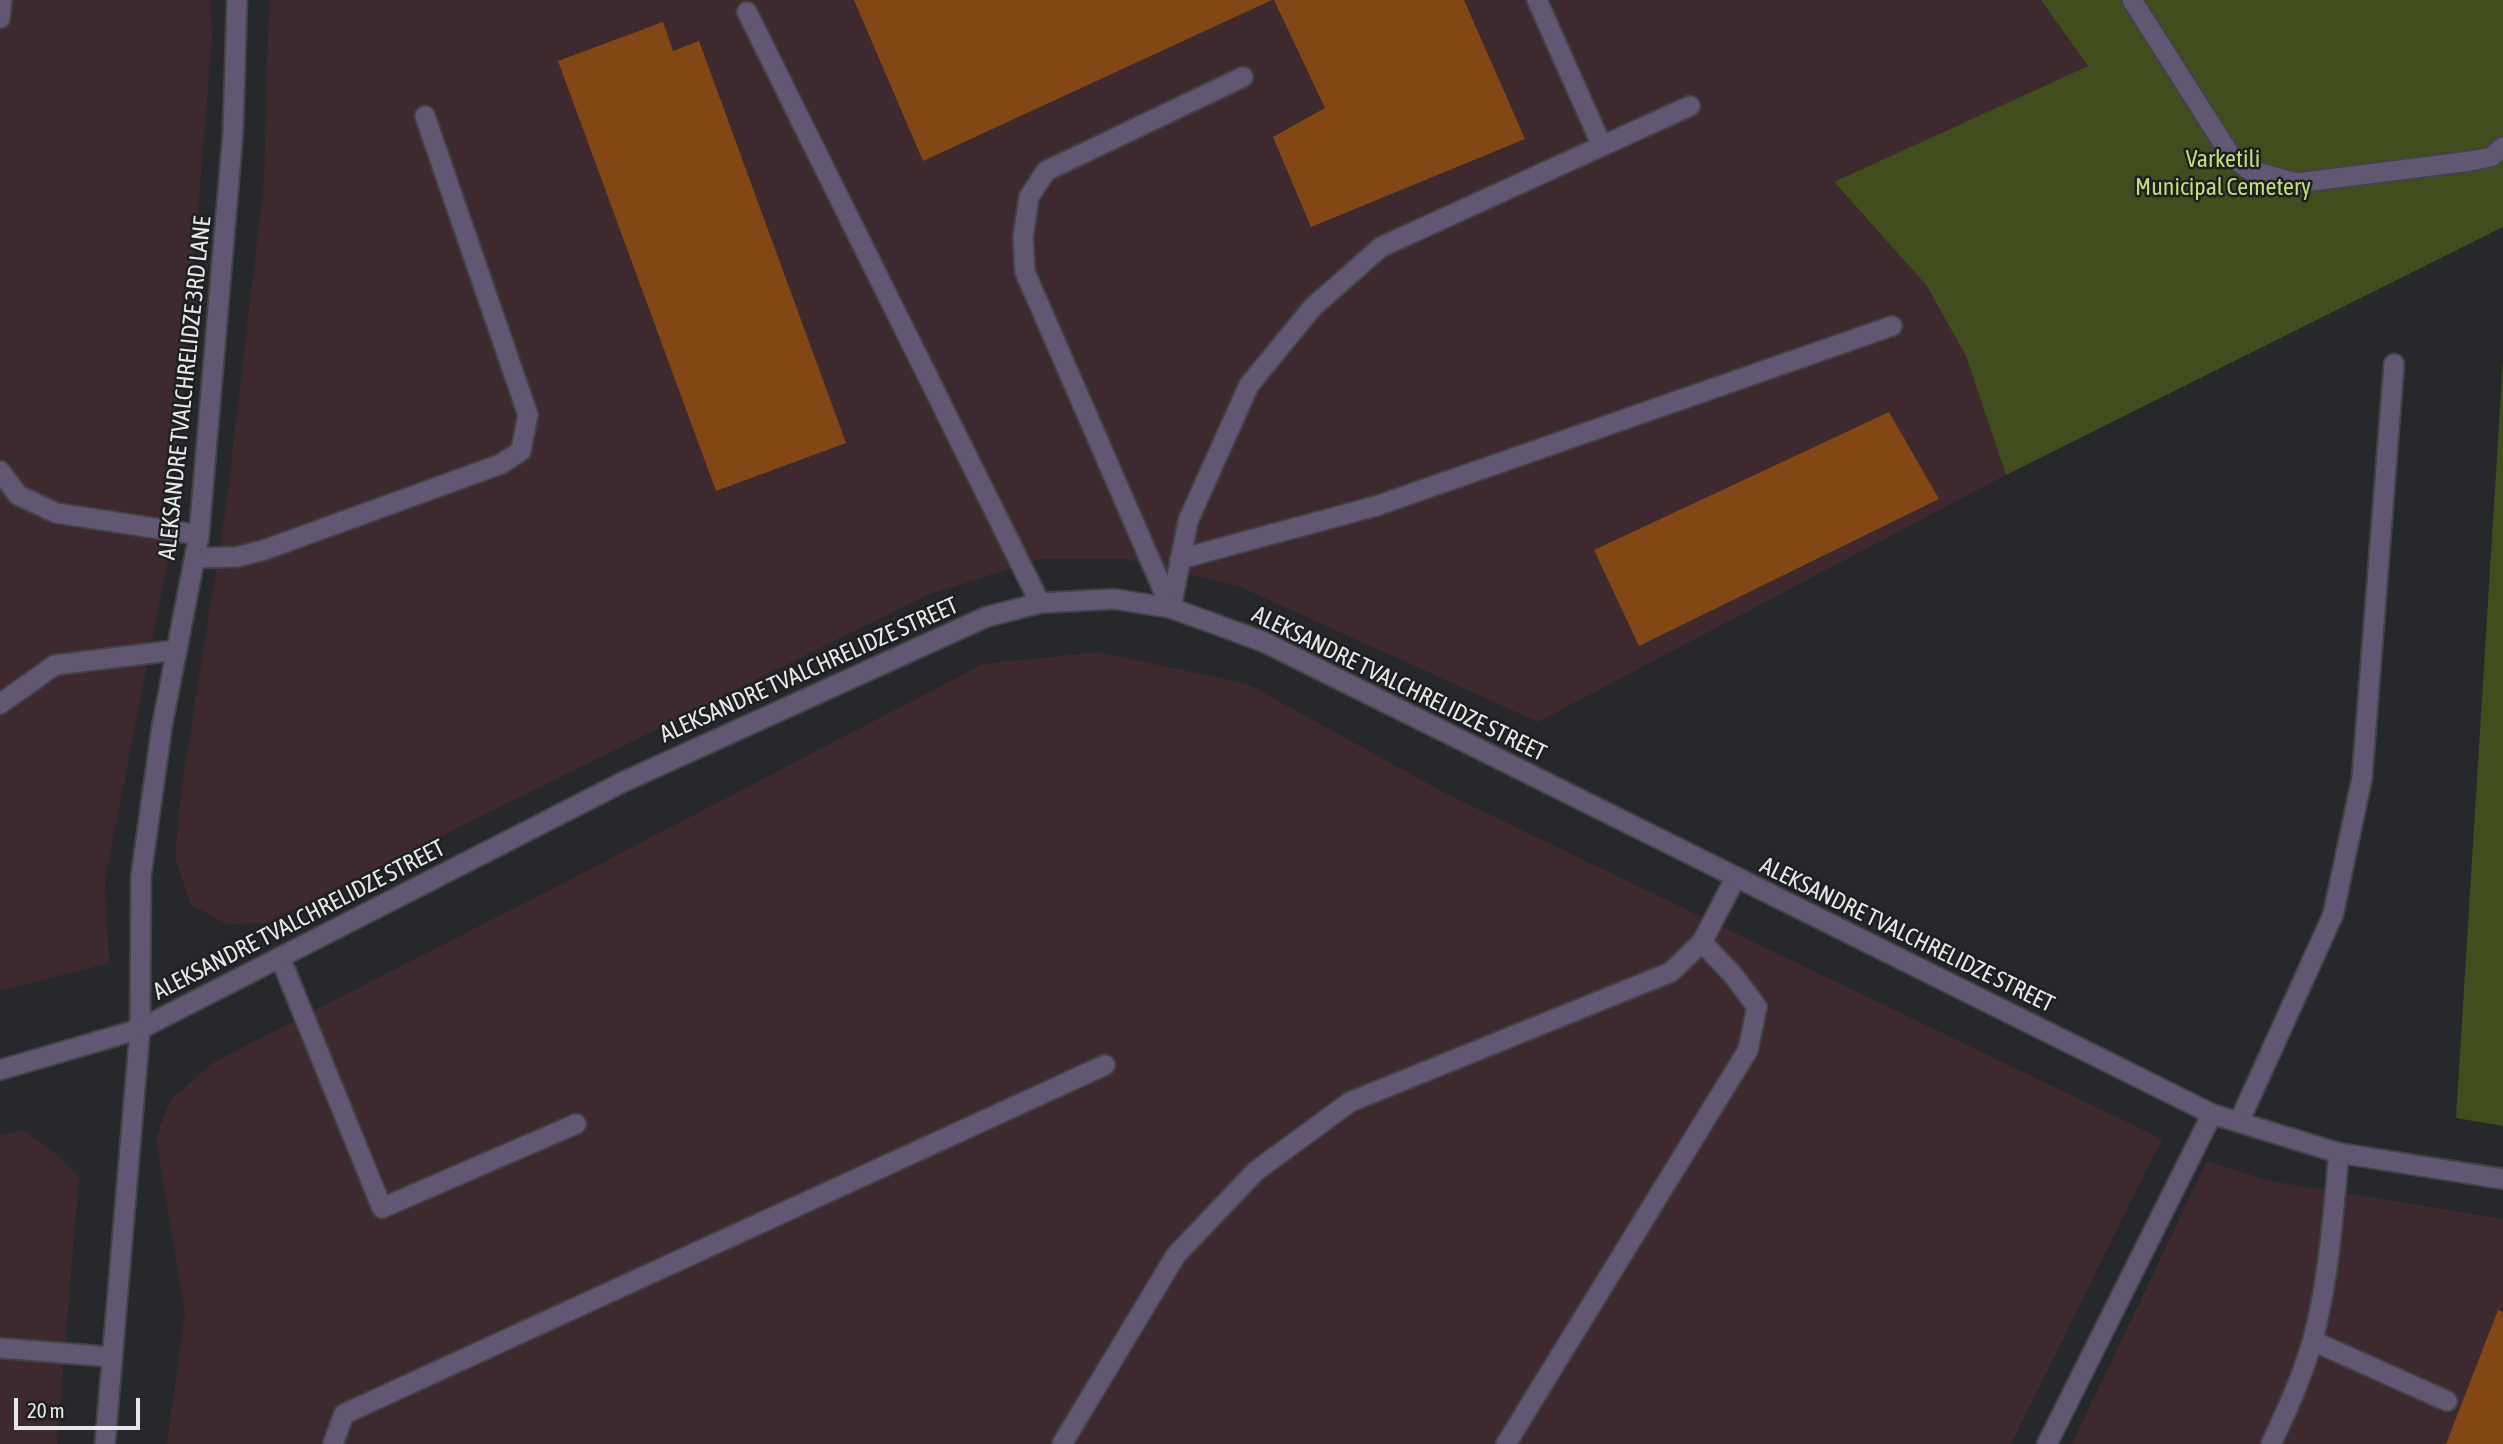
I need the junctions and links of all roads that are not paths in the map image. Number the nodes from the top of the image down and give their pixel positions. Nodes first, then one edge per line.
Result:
1 (2, 0) edge
2 (237, 0) edge
3 (1537, 0) edge
4 (2132, 0) edge
5 (747, 12) dead end
6 (0, 18) edge
7 (1243, 77) dead end
8 (1690, 106) dead end
9 (425, 116) dead end
10 (1602, 146) junction
11 (2503, 147) edge
12 (1892, 326) dead end
13 (2394, 364) dead end
14 (0, 471) edge
15 (200, 535) junction
16 (194, 558) junction
17 (1180, 559) junction
18 (1040, 603) junction
19 (1171, 608) junction
20 (177, 650) junction
21 (0, 704) edge
22 (1736, 877) junction
23 (1702, 942) junction
24 (280, 957) junction
25 (140, 1029) junction
26 (1105, 1065) dead end
27 (0, 1070) edge
28 (2212, 1114) junction
29 (2239, 1122) junction
30 (576, 1124) dead end
31 (2339, 1153) junction
32 (2503, 1180) edge
33 (2312, 1341) junction
34 (0, 1348) edge
35 (112, 1357) junction
36 (2447, 1401) dead end
37 (105, 1444) edge
38 (333, 1444) edge
39 (1062, 1444) edge
40 (1506, 1444) edge
41 (2047, 1444) edge
42 (2271, 1444) edge

1 - 6 street
2 - 15 street, ALEKSANDRE TVALCHRELIDZE 3RD LANE
3 - 10 street
4 - 11 street
5 - 18 street
7 - 19 street
8 - 10 street
9 - 16 street
10 - 17 street
12 - 17 street
13 - 29 street
14 - 15 street
15 - 16 street, ALEKSANDRE TVALCHRELIDZE 3RD LANE
16 - 20 street, ALEKSANDRE TVALCHRELIDZE 3RD LANE
17 - 19 street
18 - 19 street, ALEKSANDRE TVALCHRELIDZE STREET
18 - 24 street, ALEKSANDRE TVALCHRELIDZE STREET
19 - 22 street, ALEKSANDRE TVALCHRELIDZE STREET
20 - 21 street
20 - 25 street, ALEKSANDRE TVALCHRELIDZE 3RD LANE
22 - 23 street
22 - 28 street, ALEKSANDRE TVALCHRELIDZE STREET
23 - 39 street
23 - 40 street
24 - 25 street, ALEKSANDRE TVALCHRELIDZE STREET
24 - 30 street
25 - 27 street, ALEKSANDRE TVALCHRELIDZE STREET
25 - 35 street, ALEKSANDRE TVALCHRELIDZE 3RD LANE
26 - 38 street
28 - 29 street, ALEKSANDRE TVALCHRELIDZE STREET
28 - 41 street
29 - 31 street, ALEKSANDRE TVALCHRELIDZE STREET
31 - 32 street, ALEKSANDRE TVALCHRELIDZE STREET
31 - 33 street
33 - 36 street
33 - 42 street
34 - 35 street
35 - 37 street, ALEKSANDRE TVALCHRELIDZE 3RD LANE

